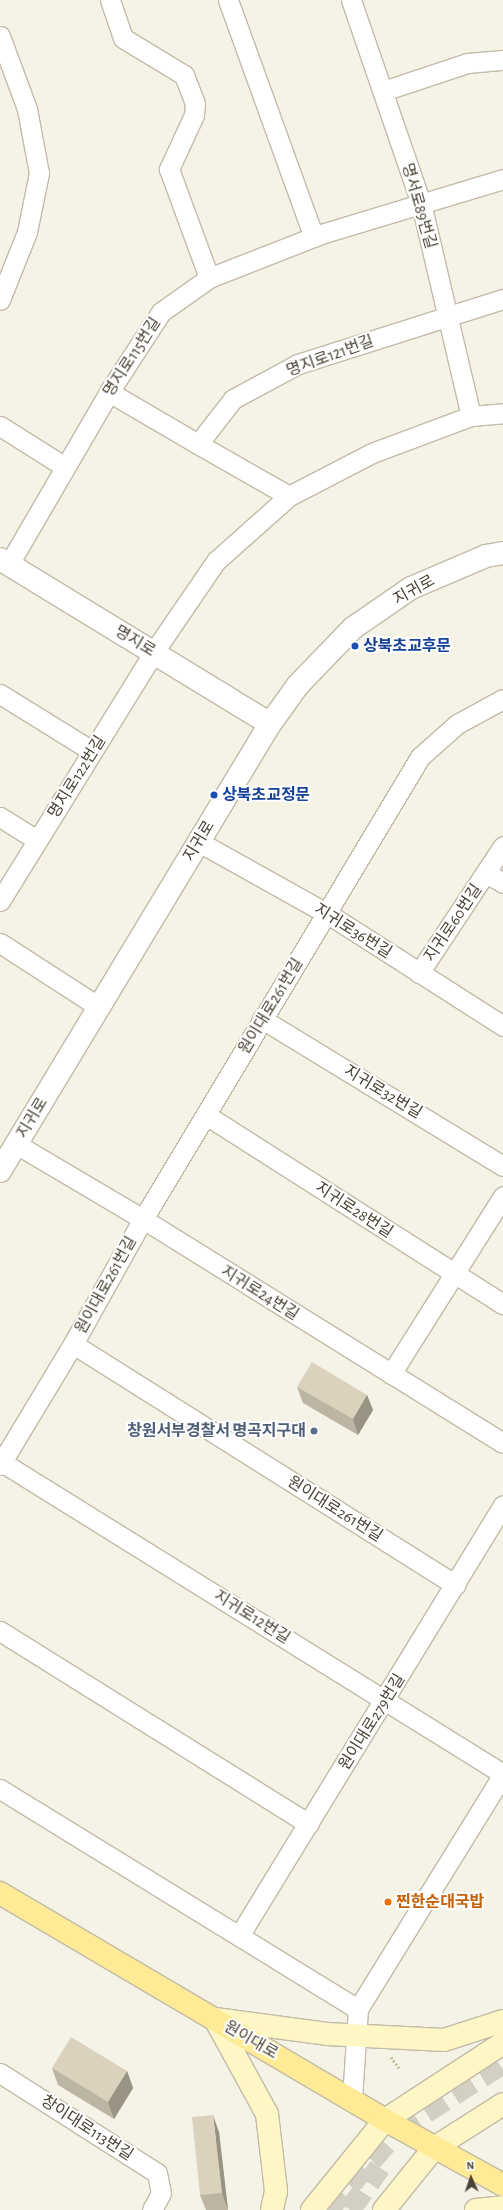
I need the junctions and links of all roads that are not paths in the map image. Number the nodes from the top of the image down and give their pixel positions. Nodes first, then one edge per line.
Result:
1 (110, 0) edge
2 (228, 0) edge
3 (351, 0) edge
4 (0, 36) edge
5 (503, 60) edge
6 (383, 91) junction
7 (503, 179) edge
8 (421, 203) junction
9 (314, 237) junction
10 (209, 278) junction
11 (503, 299) edge
12 (0, 300) edge
13 (447, 315) junction
14 (109, 392) junction
15 (503, 413) edge
16 (471, 416) junction
17 (0, 426) edge
18 (198, 444) junction
19 (65, 467) junction
20 (289, 496) junction
21 (503, 553) edge
22 (4, 562) edge
23 (153, 653) junction
24 (0, 694) edge
25 (503, 699) edge
26 (270, 724) junction
27 (92, 751) junction
28 (0, 817) edge
29 (37, 840) junction
30 (199, 842) junction
31 (503, 846) edge
32 (486, 873) junction
33 (503, 884) edge
34 (0, 901) edge
35 (328, 914) junction
36 (0, 943) edge
37 (419, 973) junction
38 (99, 1007) junction
39 (262, 1019) junction
40 (503, 1026) edge
41 (206, 1115) junction
42 (16, 1144) junction
43 (503, 1166) edge
44 (0, 1171) edge
45 (503, 1196) edge
46 (143, 1219) junction
47 (454, 1273) junction
48 (503, 1304) edge
49 (74, 1344) junction
50 (391, 1374) junction
51 (503, 1443) edge
52 (1, 1463) edge
53 (503, 1505) edge
54 (455, 1585) junction
55 (0, 1631) edge
56 (386, 1700) junction
57 (503, 1774) edge
58 (0, 1789) edge
59 (309, 1824) junction
60 (0, 1893) edge
61 (239, 1936) junction
62 (358, 2010) junction
63 (215, 2019) junction
64 (503, 2021) edge
65 (357, 2036) junction
66 (503, 2043) edge
67 (0, 2073) edge
68 (352, 2099) junction
69 (503, 2104) edge
70 (385, 2120) junction
71 (434, 2148) junction
72 (503, 2185) edge
73 (503, 2207) edge
74 (152, 2210) edge
75 (272, 2210) edge
76 (312, 2210) edge
77 (384, 2210) edge
78 (476, 2210) edge

1 - 10 street
2 - 9 street
3 - 6 street, 명서로89번길
4 - 12 street
5 - 6 street
6 - 8 street, 명서로89번길
7 - 8 street, 명지로115번길
8 - 9 street, 명지로115번길
8 - 13 street, 명서로89번길
9 - 10 street, 명지로115번길
10 - 14 street, 명지로115번길
11 - 13 street, 명지로121번길
13 - 16 street, 명서로89번길
13 - 18 street, 명지로121번길
14 - 18 street
14 - 19 street, 명지로115번길
15 - 16 street
16 - 20 street
17 - 19 street
18 - 20 street
19 - 22 street, 명지로115번길
20 - 23 street
21 - 26 street, 지귀로
22 - 23 street, 명지로
23 - 26 street, 명지로
23 - 27 street, 명지로122번길
24 - 27 street
25 - 35 street, 원이대로261번길
26 - 30 street, 지귀로
27 - 29 street, 명지로122번길
28 - 29 street
29 - 34 street, 명지로122번길
30 - 35 street, 지귀로36번길
30 - 38 street, 지귀로
31 - 32 street, 지귀로60번길
32 - 33 street, 지귀로60번길
32 - 37 street, 지귀로60번길
35 - 37 street, 지귀로36번길
35 - 39 street, 원이대로261번길
36 - 38 street
37 - 40 street, 지귀로36번길
38 - 42 street, 지귀로
39 - 41 street, 원이대로261번길
39 - 43 street, 지귀로32번길
41 - 46 street, 원이대로261번길
41 - 47 street, 지귀로28번길
42 - 44 street, 지귀로
42 - 46 street, 지귀로24번길
45 - 47 street
46 - 49 street, 원이대로261번길
46 - 50 street, 지귀로24번길
47 - 48 street, 지귀로28번길
47 - 50 street
49 - 52 street, 원이대로261번길
49 - 54 street, 원이대로261번길
50 - 51 street, 지귀로24번길
52 - 56 street, 지귀로12번길
53 - 54 street, 원이대로279번길
54 - 56 street, 원이대로279번길
55 - 59 street
56 - 57 street, 지귀로12번길
56 - 59 street, 원이대로279번길
57 - 62 street
58 - 61 street
59 - 61 street, 원이대로279번길
60 - 63 main road, 원이대로
61 - 62 street
62 - 65 street
63 - 65 main road
63 - 68 main road, 원이대로
63 - 75 main road
64 - 65 main road
65 - 68 street
66 - 70 main road
67 - 74 street, 창이대로113번길
68 - 70 main road, 원이대로
69 - 71 main road
70 - 71 main road, 원이대로
70 - 76 main road
71 - 72 main road, 원이대로
71 - 77 main road
73 - 78 main road

